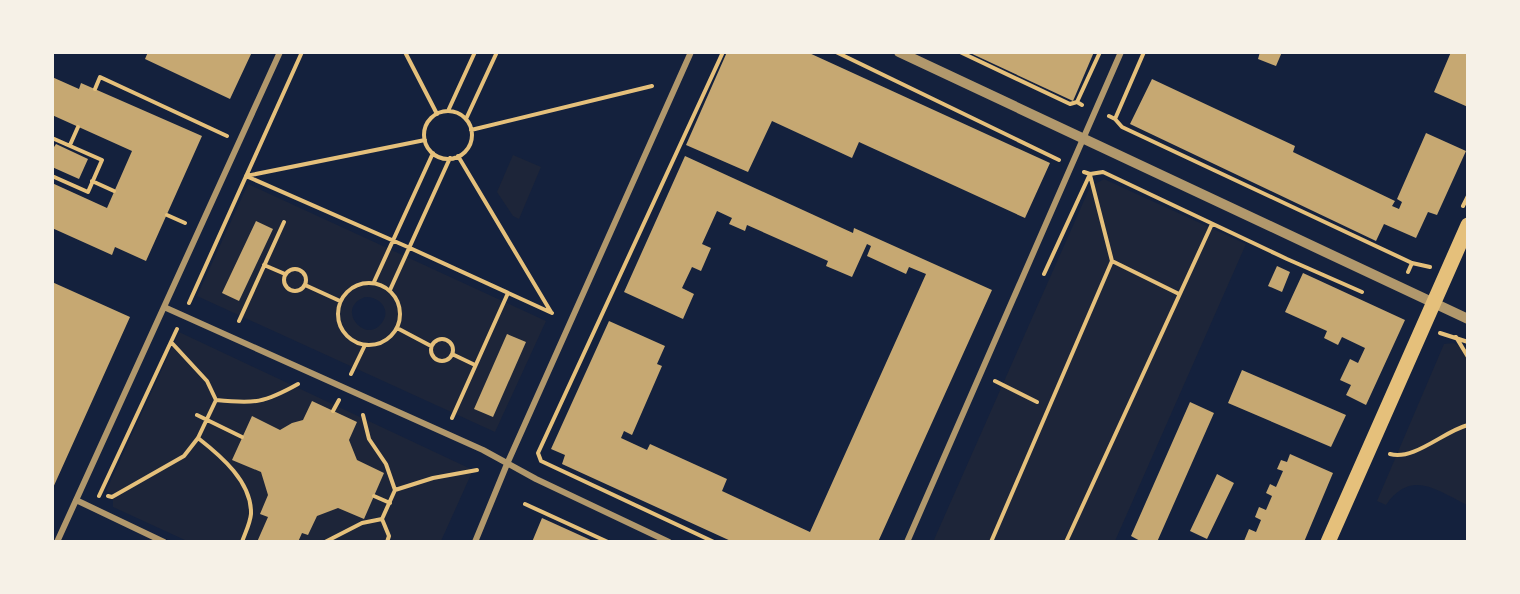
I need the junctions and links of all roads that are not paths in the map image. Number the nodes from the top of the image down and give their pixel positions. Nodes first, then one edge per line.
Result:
1 (280, 52) edge
2 (691, 52) edge
3 (898, 52) edge
4 (1121, 52) edge
5 (1083, 139) junction
6 (1467, 225) edge
7 (1433, 304) junction
8 (164, 307) junction
9 (1467, 319) edge
10 (507, 464) junction
11 (76, 500) junction
12 (57, 542) edge
13 (164, 542) edge
14 (475, 542) edge
15 (669, 542) edge
16 (907, 542) edge
17 (1328, 542) edge

1 - 8 street
2 - 10 street
3 - 5 street
4 - 5 street
5 - 7 street
5 - 16 street
6 - 7 main road
7 - 9 street
7 - 17 main road
8 - 10 street
8 - 11 street
10 - 14 street
10 - 15 street
11 - 12 street
11 - 13 street

